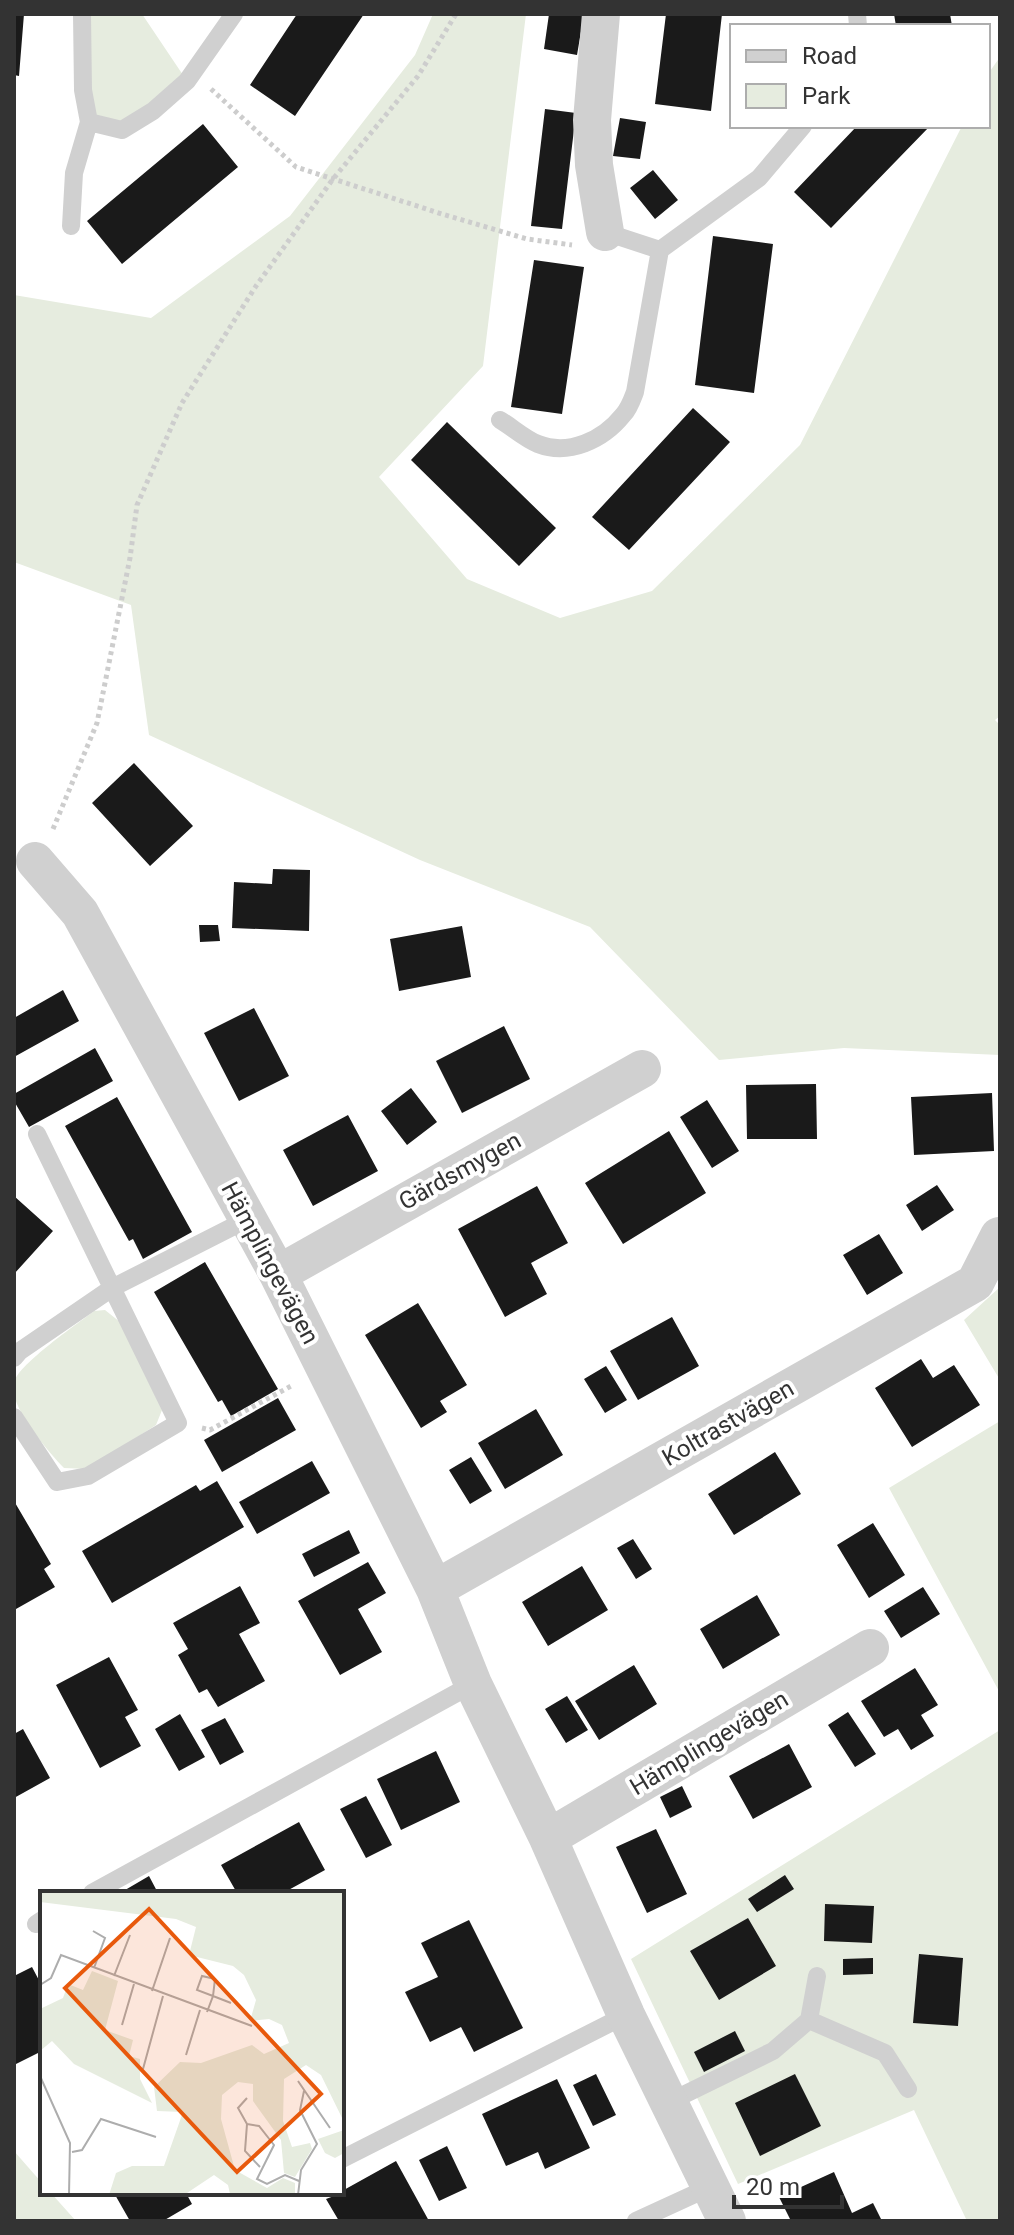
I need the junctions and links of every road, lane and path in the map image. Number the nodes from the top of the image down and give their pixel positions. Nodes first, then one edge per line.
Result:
1 (82, 14) edge
2 (234, 14) edge
3 (456, 14) edge
4 (601, 14) edge
5 (193, 72) junction
6 (89, 122) junction
7 (801, 128) edge
8 (333, 179) junction
9 (71, 226) dead end
10 (605, 232) junction
11 (660, 250) junction
12 (500, 420) dead end
13 (35, 861) joint
14 (642, 1069) dead end
15 (37, 1134) dead end
16 (248, 1219) junction
17 (999, 1236) edge
18 (278, 1274) junction
19 (112, 1288) junction
20 (14, 1358) edge
21 (325, 1368) junction
22 (14, 1417) edge
23 (178, 1423) junction
24 (435, 1589) junction
25 (870, 1648) dead end
26 (473, 1684) junction
27 (548, 1838) junction
28 (96, 1891) edge
29 (817, 1976) dead end
30 (626, 2015) junction
31 (809, 2020) junction
32 (908, 2089) dead end
33 (669, 2102) junction
34 (344, 2158) edge
35 (710, 2187) junction
36 (636, 2221) edge
37 (727, 2221) edge

1 - 6 lane
2 - 5 lane
3 - 8 path
4 - 10 street
5 - 6 lane
5 - 8 path
6 - 9 lane
7 - 11 lane
8 - 10 path
8 - 13 path
10 - 11 lane
11 - 12 lane
13 - 16 street, Hämplingevägen
14 - 18 street, Gärdsmygen
15 - 19 lane
16 - 18 street, Hämplingevägen
16 - 19 lane
17 - 24 street, Koltrastvägen
18 - 21 street, Hämplingevägen
19 - 20 lane
19 - 23 lane
21 - 23 path
21 - 24 street, Hämplingevägen
22 - 23 lane
24 - 26 street, Hämplingevägen
25 - 27 street, Hämplingevägen
26 - 27 street, Hämplingevägen
26 - 28 lane
27 - 30 street, Hämplingevägen
29 - 31 lane
30 - 33 street, Hämplingevägen
30 - 34 lane
31 - 32 lane
31 - 33 lane
33 - 35 street, Hämplingevägen
35 - 36 lane
35 - 37 street, Hämplingevägen

